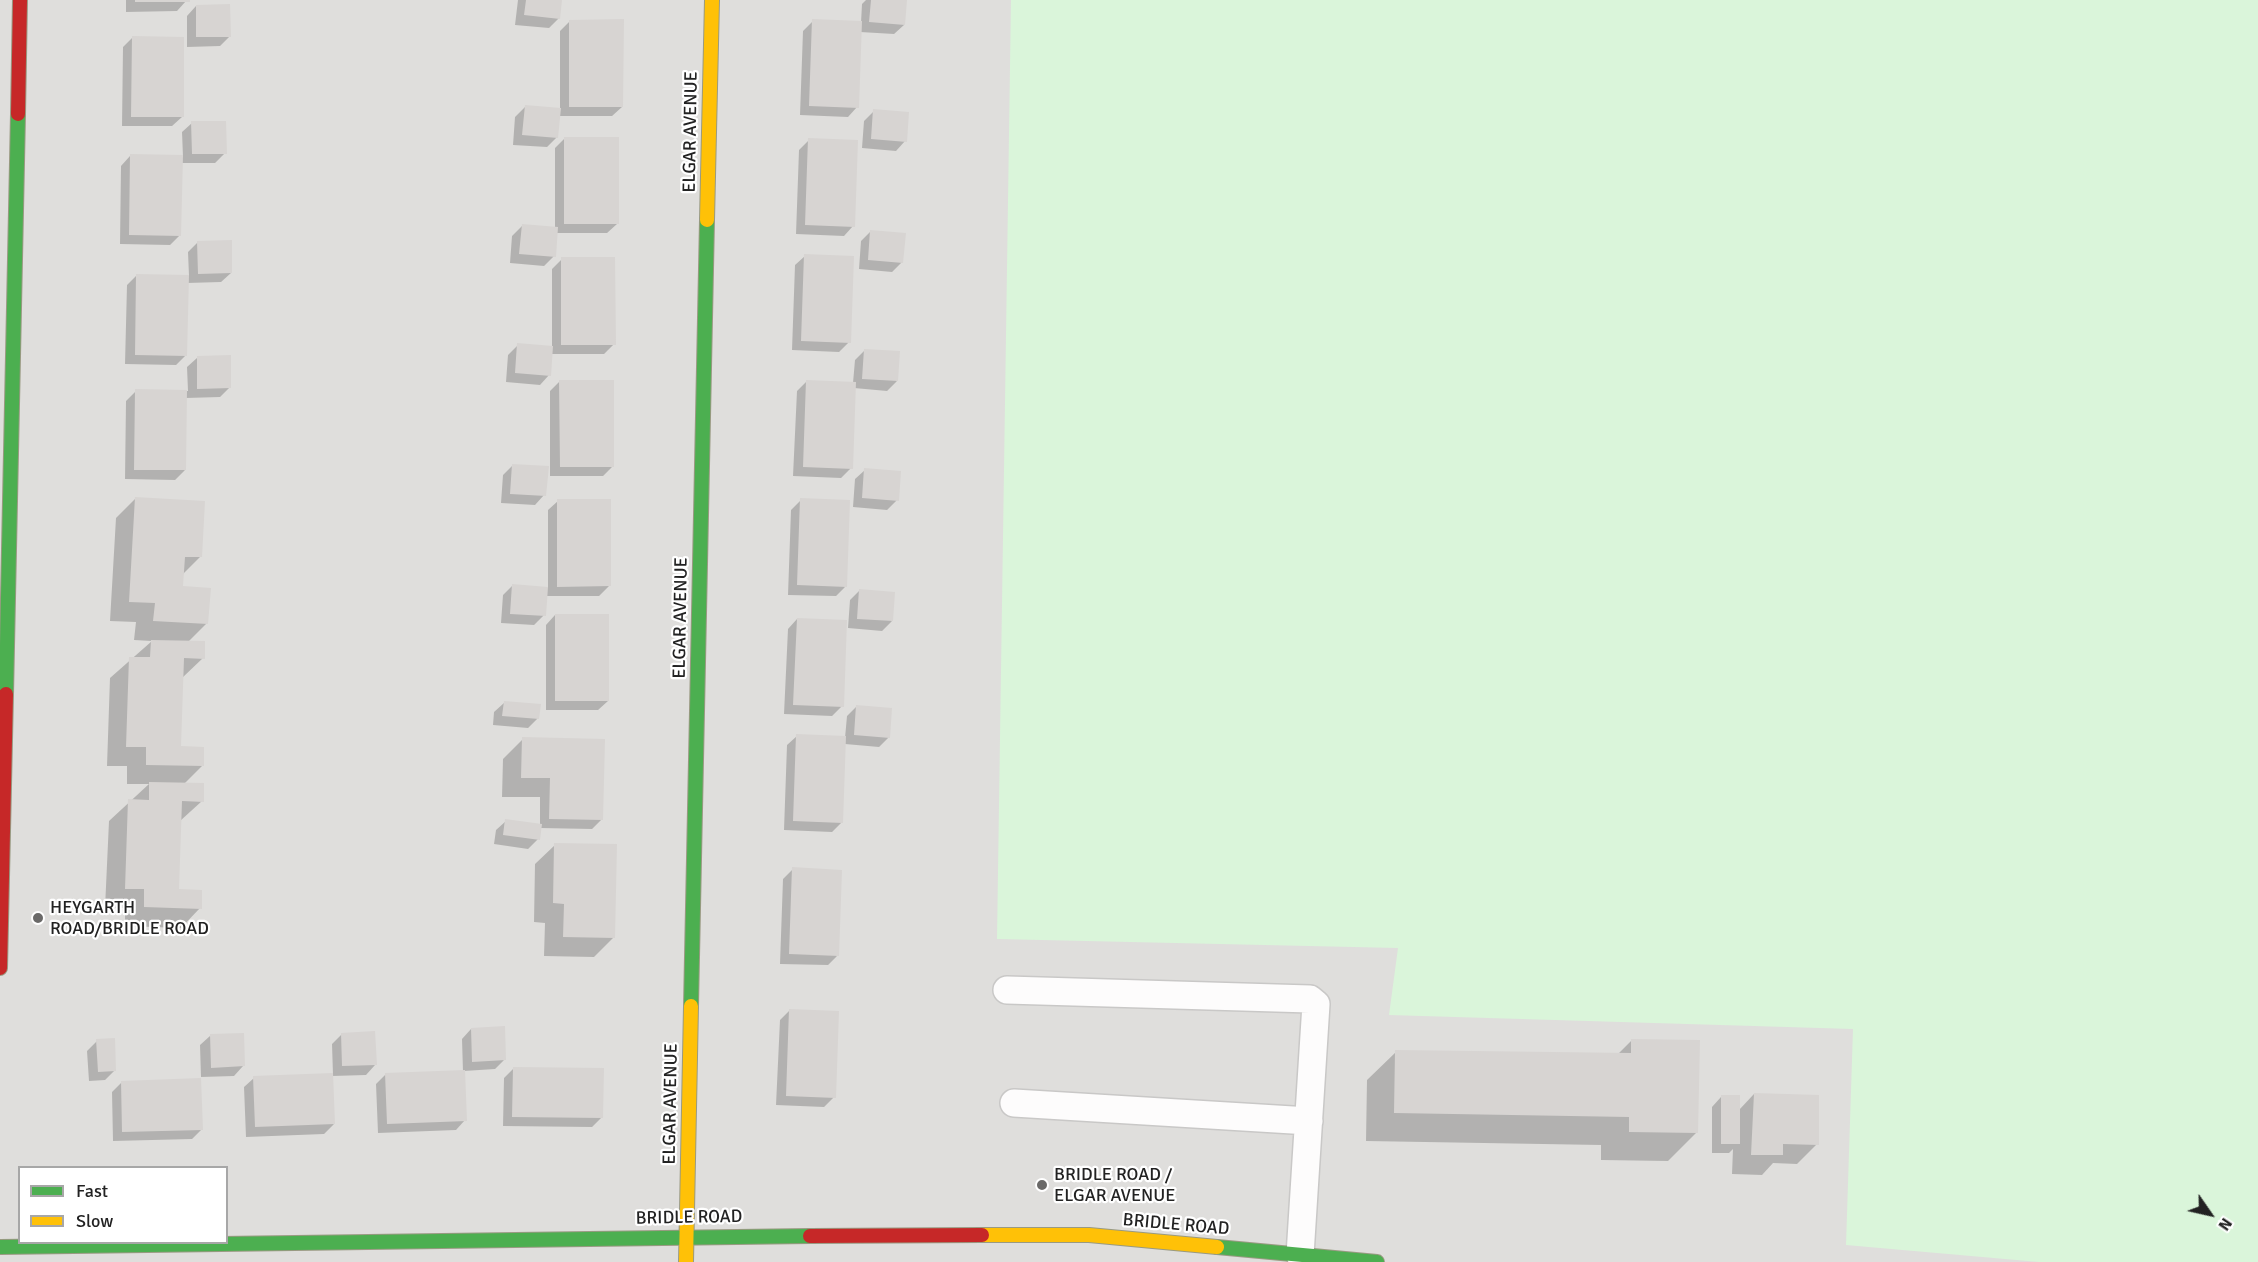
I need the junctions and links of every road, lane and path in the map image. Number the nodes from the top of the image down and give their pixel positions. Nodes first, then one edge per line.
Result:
1 (20, 0) edge
2 (712, 0) edge
3 (0, 968) edge
4 (1007, 990) dead end
5 (1014, 1103) dead end
6 (1309, 1121) junction
7 (686, 1236) junction
8 (228, 1243) edge
9 (187, 1244) edge
10 (0, 1247) edge
11 (1300, 1255) junction
12 (686, 1262) edge
13 (1377, 1262) edge

1 - 3 street
2 - 7 street, ELGAR AVENUE
4 - 6 lane
5 - 6 lane
6 - 11 lane
7 - 8 street, BRIDLE ROAD
7 - 11 street, BRIDLE ROAD
7 - 12 street, ELGAR AVENUE
9 - 10 street, BRIDLE ROAD
11 - 13 street, BRIDLE ROAD

